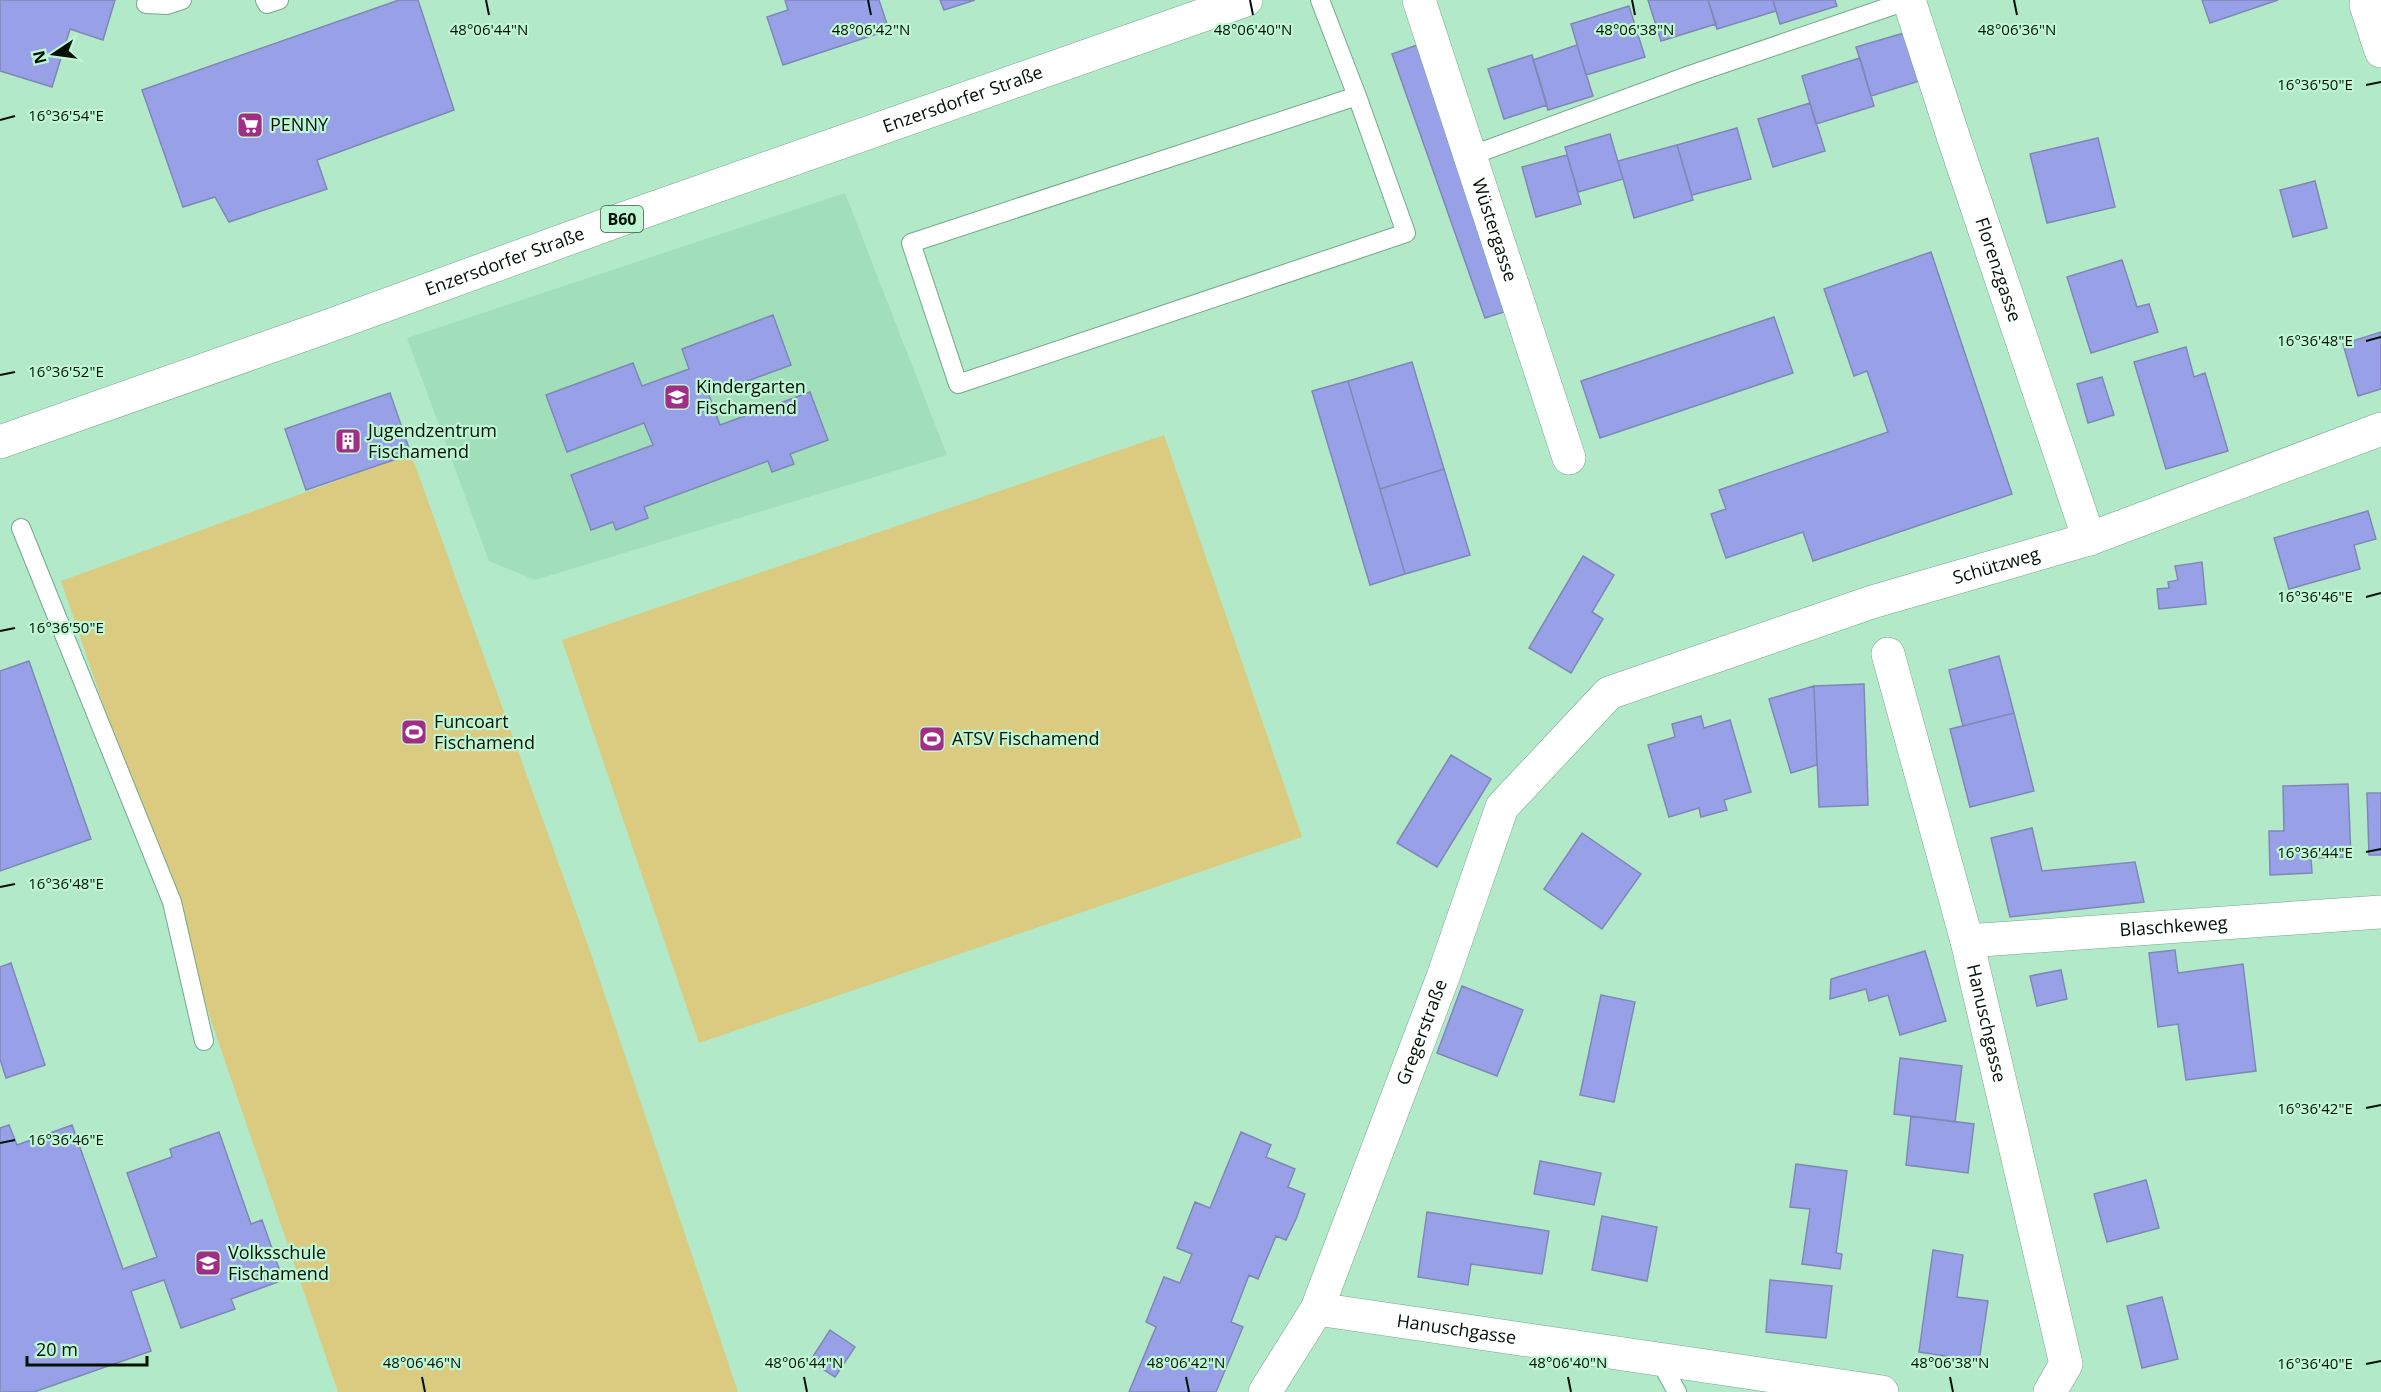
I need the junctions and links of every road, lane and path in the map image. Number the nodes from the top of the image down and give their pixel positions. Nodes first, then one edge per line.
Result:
1 (182, 0) edge
2 (265, 0) edge
3 (279, 0) edge
4 (1246, 0) edge
5 (1320, 0) edge
6 (1419, 0) edge
7 (1909, 0) edge
8 (2369, 0) edge
9 (146, 4) dead end
10 (2381, 51) edge
11 (1357, 96) junction
12 (1470, 156) junction
13 (2381, 429) edge
14 (0, 442) edge
15 (1569, 458) dead end
16 (21, 528) dead end
17 (2089, 539) junction
18 (1888, 654) dead end
19 (1609, 693) joint
20 (2381, 912) edge
21 (1967, 941) junction
22 (204, 1041) dead end
23 (1317, 1309) junction
24 (1659, 1359) junction
25 (1265, 1392) edge
26 (1677, 1392) edge
27 (1882, 1392) edge
28 (2050, 1392) edge

1 - 9 lane
2 - 3 lane
4 - 14 street, Enzersdorfer Straße / B60
5 - 11 lane
6 - 12 street, Wüstergasse
7 - 12 lane
7 - 17 street, Florenzgasse
8 - 10 street
11 - 11 lane
12 - 15 street, Wüstergasse
13 - 17 street, Schützweg
16 - 22 lane
17 - 19 street, Schützweg
18 - 21 street, Hanuschgasse
19 - 23 street, Gregerstraße
20 - 21 street, Blaschkeweg
21 - 28 street, Hanuschgasse
23 - 24 street, Hanuschgasse
23 - 25 street, Gregerstraße
24 - 26 lane
24 - 27 street, Hanuschgasse

